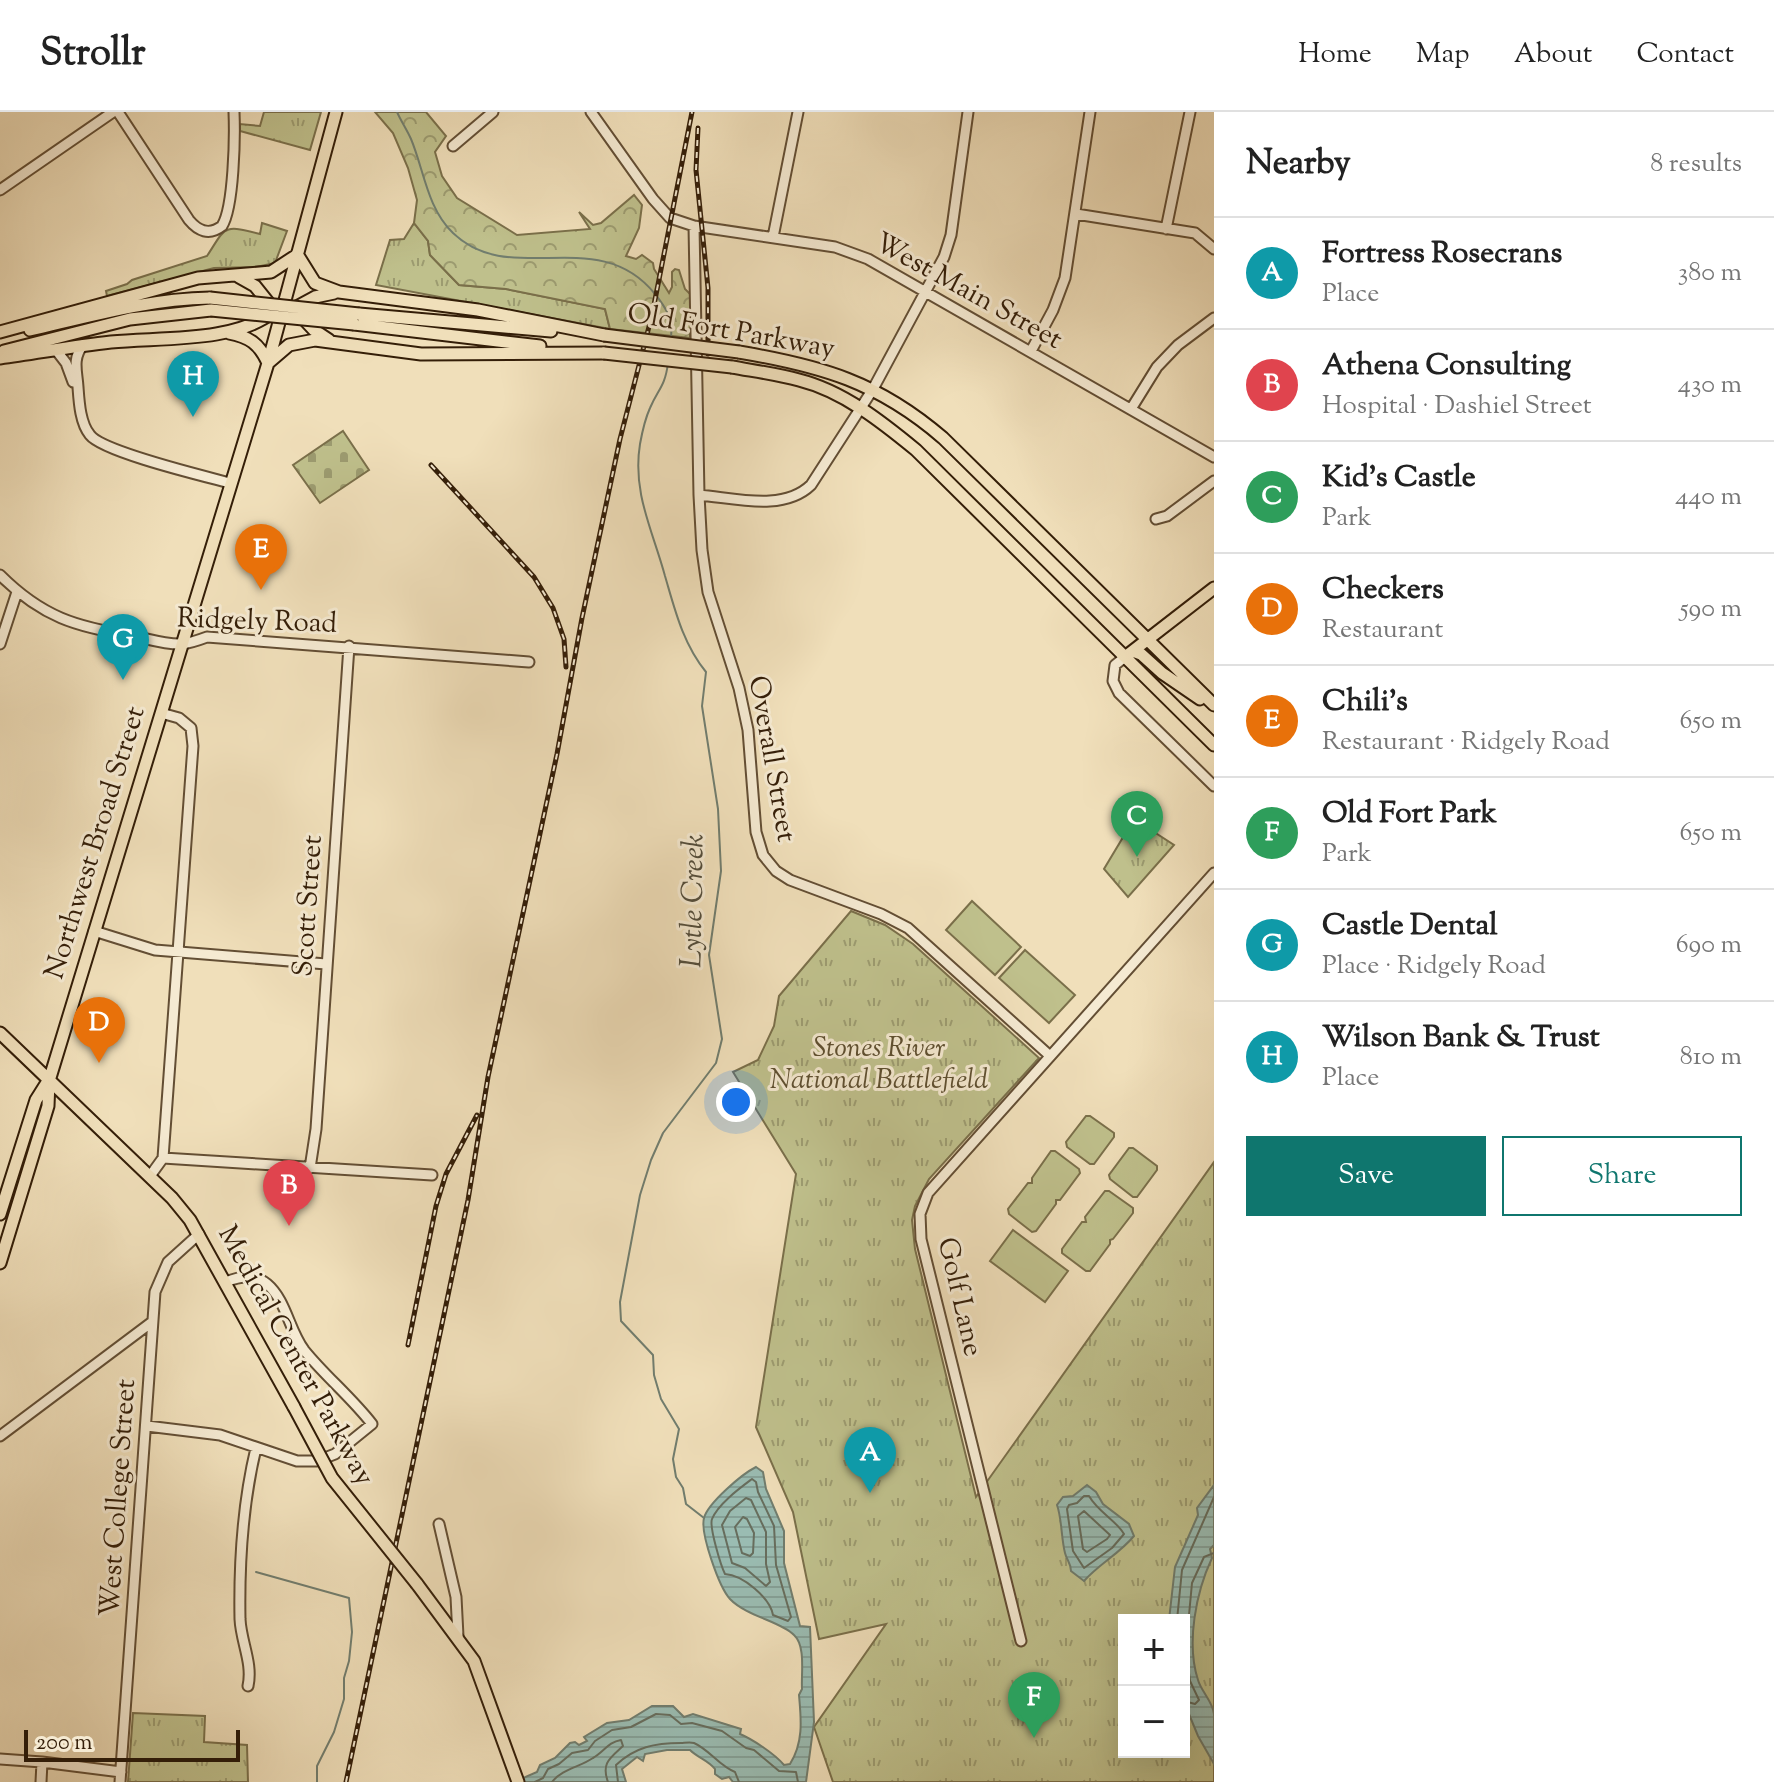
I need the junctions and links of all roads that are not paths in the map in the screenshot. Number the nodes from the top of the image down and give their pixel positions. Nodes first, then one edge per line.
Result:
1 (115, 112) edge
2 (336, 112) edge
3 (493, 112) edge
4 (591, 112) edge
5 (798, 112) edge
6 (968, 112) edge
7 (1090, 112) edge
8 (1190, 112) edge
9 (235, 114) edge
10 (453, 146) dead end
11 (0, 190) edge
12 (1076, 214) junction
13 (694, 226) junction
14 (1166, 229) junction
15 (773, 237) junction
16 (1214, 249) edge
17 (297, 254) junction
18 (239, 276) junction
19 (288, 289) junction
20 (925, 291) junction
21 (339, 292) junction
22 (211, 304) junction
23 (295, 308) junction
24 (275, 310) junction
25 (1214, 318) edge
26 (356, 319) junction
27 (278, 324) junction
28 (229, 333) junction
29 (0, 335) edge
30 (604, 335) junction
31 (332, 341) junction
32 (83, 345) junction
33 (56, 350) junction
34 (1031, 351) junction
35 (604, 353) junction
36 (0, 356) edge
37 (268, 363) junction
38 (873, 389) junction
39 (79, 396) junction
40 (860, 409) junction
41 (1131, 409) junction
42 (1214, 457) edge
43 (1214, 481) edge
44 (230, 483) junction
45 (699, 495) junction
46 (1156, 519) dead end
47 (0, 575) edge
48 (1214, 588) edge
49 (17, 592) junction
50 (1147, 639) junction
51 (0, 644) edge
52 (182, 644) junction
53 (349, 646) junction
54 (1129, 654) junction
55 (529, 662) dead end
56 (1214, 707) edge
57 (161, 713) junction
58 (1214, 745) edge
59 (1214, 786) edge
60 (1214, 873) edge
61 (94, 931) junction
62 (177, 953) junction
63 (326, 964) junction
64 (0, 1033) edge
65 (1049, 1055) junction
66 (49, 1081) junction
67 (163, 1158) junction
68 (310, 1168) junction
69 (432, 1175) dead end
70 (150, 1176) junction
71 (0, 1214) edge
72 (199, 1234) junction
73 (0, 1263) edge
74 (226, 1282) junction
75 (152, 1322) junction
76 (147, 1426) junction
77 (0, 1436) edge
78 (256, 1448) junction
79 (439, 1524) dead end
80 (458, 1636) junction
81 (1021, 1641) dead end
82 (248, 1686) dead end
83 (0, 1759) edge
84 (42, 1762) junction
85 (120, 1777) edge
86 (41, 1782) edge
87 (518, 1782) edge

1 - 9 street
1 - 11 street
2 - 17 main road, Northwest Broad Street
3 - 10 street
4 - 13 street, West Main Street
5 - 15 street
6 - 20 street
7 - 12 street
8 - 14 street
12 - 14 street
12 - 34 street
13 - 15 street, West Main Street
13 - 45 street, Overall Street
14 - 16 street
15 - 20 street, West Main Street
17 - 18 main road
17 - 19 main road, Northwest Broad Street
17 - 21 main road
18 - 24 main road
18 - 29 main road
19 - 23 main road
19 - 24 main road
19 - 27 main road, Northwest Broad Street
20 - 34 street, West Main Street
20 - 38 street
21 - 23 main road
21 - 30 main road
22 - 26 main road, Old Fort Parkway, bridge
22 - 29 main road
22 - 36 main road
23 - 27 main road
23 - 31 main road
24 - 27 main road
24 - 28 main road
25 - 41 street
26 - 30 main road, Old Fort Parkway
26 - 35 main road, Old Fort Parkway
27 - 37 main road, Northwest Broad Street
28 - 32 main road
28 - 37 main road
30 - 38 main road, Old Fort Parkway, bridge
31 - 35 main road
31 - 37 main road
32 - 33 main road
32 - 39 street
33 - 36 main road
33 - 39 street
34 - 41 street, West Main Street
35 - 40 main road, Old Fort Parkway, bridge
37 - 44 main road, Northwest Broad Street
38 - 40 street
38 - 50 main road, Old Fort Parkway
39 - 44 street
40 - 45 street
40 - 54 main road, Old Fort Parkway
41 - 42 street, West Main Street
43 - 46 street
44 - 52 main road, Northwest Broad Street
45 - 65 street, Overall Street
47 - 49 street, Ridgely Road
48 - 50 main road
49 - 51 street
49 - 52 street, Ridgely Road
50 - 54 main road
50 - 56 main road, Old Fort Parkway
52 - 53 street, Ridgely Road
52 - 57 main road, Northwest Broad Street
53 - 55 street, Ridgely Road
53 - 63 street, Scott Street
54 - 56 main road
54 - 58 main road, Old Fort Parkway
54 - 59 street
57 - 61 main road, Northwest Broad Street
57 - 62 street
60 - 65 street, Golf Lane
61 - 62 street
61 - 66 main road, Northwest Broad Street
62 - 63 street
62 - 67 street
63 - 68 street, Scott Street
64 - 66 main road, Medical Center Parkway
65 - 81 street, Golf Lane
66 - 70 main road, Medical Center Parkway
66 - 71 main road, Northwest Broad Street
66 - 73 main road, Northwest Broad Street
67 - 68 street
67 - 70 street
68 - 69 street
70 - 72 main road, Medical Center Parkway
72 - 74 main road, Medical Center Parkway
72 - 75 street, West College Street
74 - 78 street
74 - 80 main road, Medical Center Parkway, bridge
75 - 76 street, West College Street
75 - 77 street
76 - 78 street
76 - 85 street, West College Street
78 - 82 street
79 - 80 street
80 - 87 main road, Medical Center Parkway
83 - 84 street
84 - 85 street
84 - 86 street

